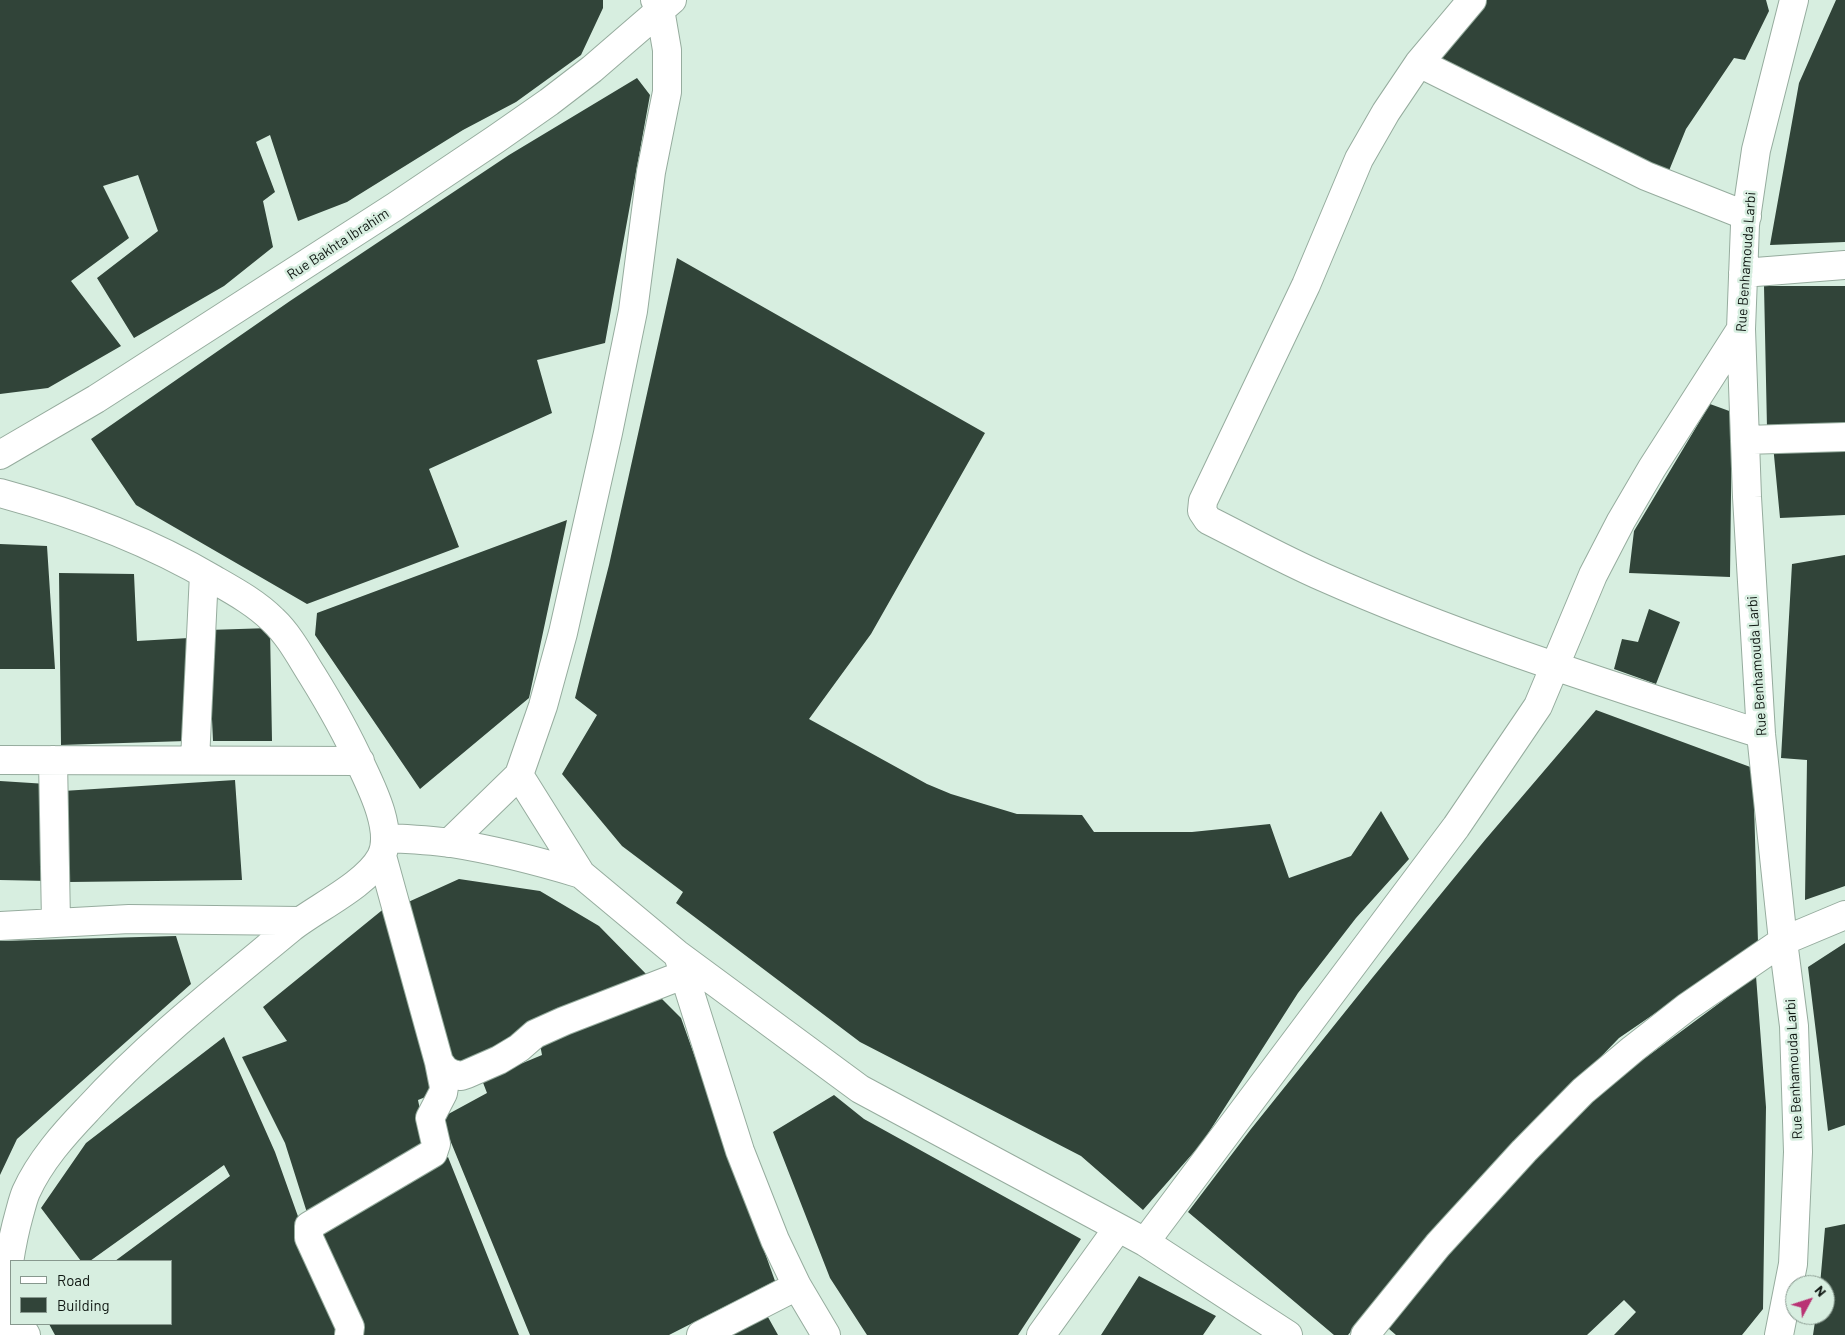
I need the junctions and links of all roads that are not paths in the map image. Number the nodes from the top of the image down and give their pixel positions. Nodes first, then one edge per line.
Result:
1 (1472, 0) edge
2 (1794, 0) edge
3 (662, 3) edge
4 (1419, 63) junction
5 (1747, 216) junction
6 (1845, 265) edge
7 (1743, 273) junction
8 (1741, 329) junction
9 (1845, 437) edge
10 (1745, 440) junction
11 (0, 455) edge
12 (0, 493) edge
13 (204, 574) junction
14 (1556, 667) junction
15 (1761, 734) junction
16 (0, 760) edge
17 (53, 760) junction
18 (195, 760) junction
19 (360, 761) junction
20 (520, 775) junction
21 (449, 843) junction
22 (384, 847) junction
23 (581, 874) junction
24 (1845, 916) edge
25 (56, 922) junction
26 (300, 922) junction
27 (0, 926) edge
28 (1783, 941) junction
29 (680, 964) junction
30 (439, 1062) junction
31 (1118, 1228) junction
32 (1145, 1242) junction
33 (797, 1286) junction
34 (8, 1304) edge
35 (0, 1335) edge
36 (349, 1335) edge
37 (701, 1335) edge
38 (826, 1335) edge
39 (1041, 1335) edge
40 (1288, 1335) edge
41 (1365, 1335) edge
42 (1779, 1335) edge

1 - 4 street
2 - 5 street, Rue Benhamouda Larbi
3 - 11 street, Rue Bakhta Ibrahim
3 - 20 street
4 - 5 street
4 - 14 street
5 - 7 street, Rue Benhamouda Larbi
6 - 7 street
7 - 8 street, Rue Benhamouda Larbi
8 - 10 street, Rue Benhamouda Larbi
8 - 14 street
9 - 10 street
10 - 15 street, Rue Benhamouda Larbi
12 - 13 street
13 - 18 street
13 - 19 street
14 - 15 street
14 - 32 street
15 - 28 street, Rue Benhamouda Larbi
16 - 17 street
17 - 18 street
17 - 25 street
18 - 19 street
19 - 22 street
20 - 21 street
20 - 23 street
21 - 22 street
21 - 23 street
22 - 26 street
22 - 30 street
23 - 29 street
24 - 28 street
25 - 26 street
25 - 27 street
26 - 34 street
28 - 41 street
28 - 42 street, Rue Benhamouda Larbi
29 - 30 street
29 - 31 street
29 - 33 street
30 - 36 street
31 - 32 street
31 - 39 street
32 - 40 street
33 - 37 street
33 - 38 street
34 - 35 street

